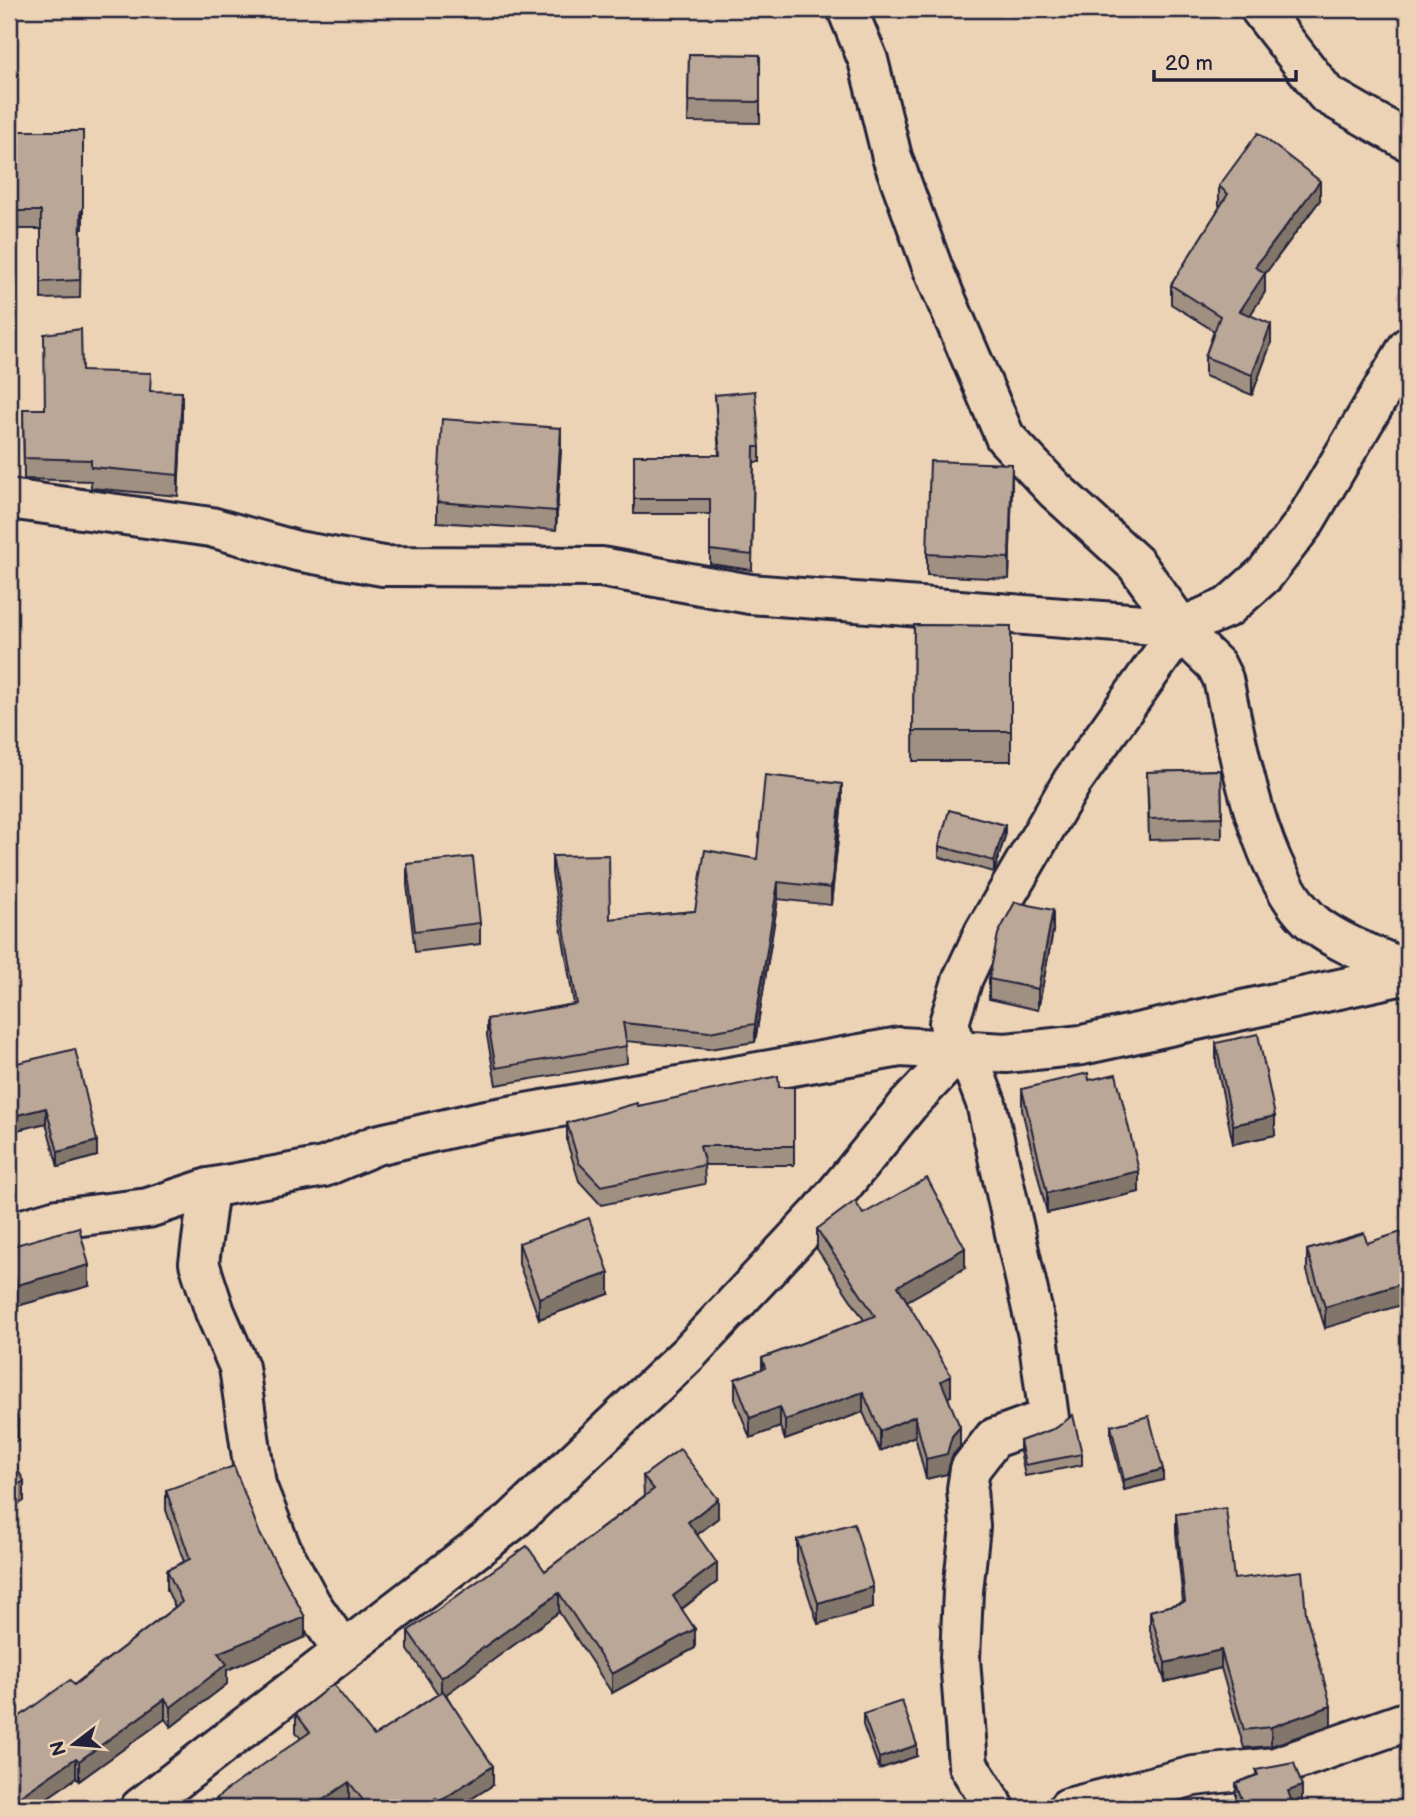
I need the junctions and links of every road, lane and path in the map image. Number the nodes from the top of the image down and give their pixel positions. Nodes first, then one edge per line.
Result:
1 (847, 9) edge
2 (1261, 9) edge
3 (1408, 141) edge
4 (1408, 347) edge
5 (9, 499) edge
6 (1182, 626) junction
7 (1408, 972) edge
8 (958, 1052) junction
9 (209, 1188) junction
10 (9, 1233) edge
11 (342, 1649) junction
12 (1408, 1721) edge
13 (140, 1808) edge
14 (995, 1808) edge
15 (1068, 1808) edge

1 - 6 street
2 - 3 street
4 - 6 street
5 - 6 street
6 - 7 street
6 - 8 street
7 - 8 street
8 - 9 street
8 - 11 street
8 - 14 street
9 - 10 street
9 - 11 street
11 - 13 street
12 - 15 street

